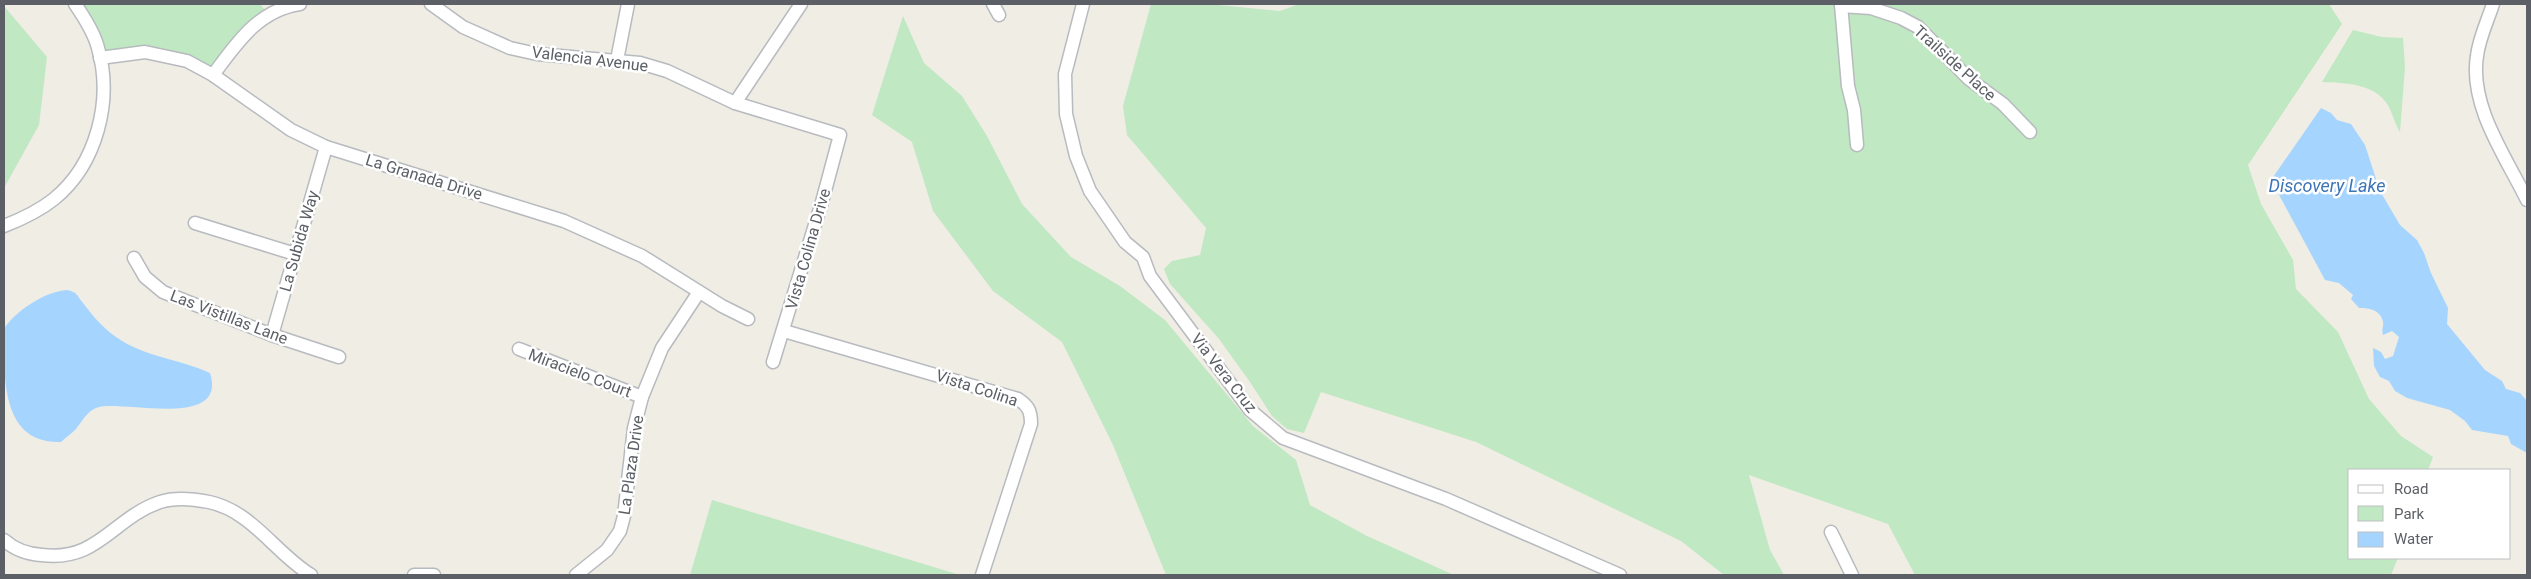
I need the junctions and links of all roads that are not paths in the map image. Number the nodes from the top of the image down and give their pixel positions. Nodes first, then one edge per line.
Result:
1 (75, 4) edge
2 (300, 4) edge
3 (431, 4) edge
4 (628, 4) edge
5 (801, 4) edge
6 (1083, 4) edge
7 (2493, 4) edge
8 (1841, 5) edge
9 (265, 9) edge
10 (100, 58) junction
11 (617, 60) junction
12 (213, 75) junction
13 (735, 103) junction
14 (2030, 132) dead end
15 (840, 135) joint
16 (1857, 145) dead end
17 (326, 147) junction
18 (2527, 200) edge
19 (195, 223) dead end
20 (4, 226) edge
21 (295, 254) junction
22 (134, 258) dead end
23 (699, 292) junction
24 (748, 318) dead end
25 (784, 330) junction
26 (272, 335) junction
27 (519, 349) dead end
28 (339, 357) dead end
29 (773, 362) dead end
30 (642, 397) junction
31 (1831, 532) dead end
32 (4, 540) edge
33 (311, 575) edge
34 (414, 575) edge
35 (434, 575) edge
36 (576, 575) edge
37 (982, 575) edge
38 (1620, 575) edge
39 (1852, 575) edge

1 - 10 street
2 - 9 street
3 - 11 street, Valencia Avenue
4 - 11 street
5 - 13 street
6 - 38 street, Via Vera Cruz
7 - 18 street
8 - 14 street, Trailside Place
8 - 16 street
9 - 12 street
10 - 12 street, La Granada Drive
10 - 20 street
11 - 13 street, Valencia Avenue
12 - 17 street, La Granada Drive
13 - 15 street, Valencia Avenue
15 - 25 street, Vista Colina Drive
17 - 21 street, La Subida Way
17 - 23 street, La Granada Drive
19 - 21 street
21 - 26 street, La Subida Way
22 - 26 street, Las Vistillas Lane
23 - 24 street, La Granada Drive
23 - 30 street, La Plaza Drive
25 - 29 street, Vista Colina Drive
25 - 37 street, Vista Colina
26 - 28 street, Las Vistillas Lane
27 - 30 street, Miracielo Court
30 - 36 street, La Plaza Drive
31 - 39 street
32 - 33 street
34 - 35 street

